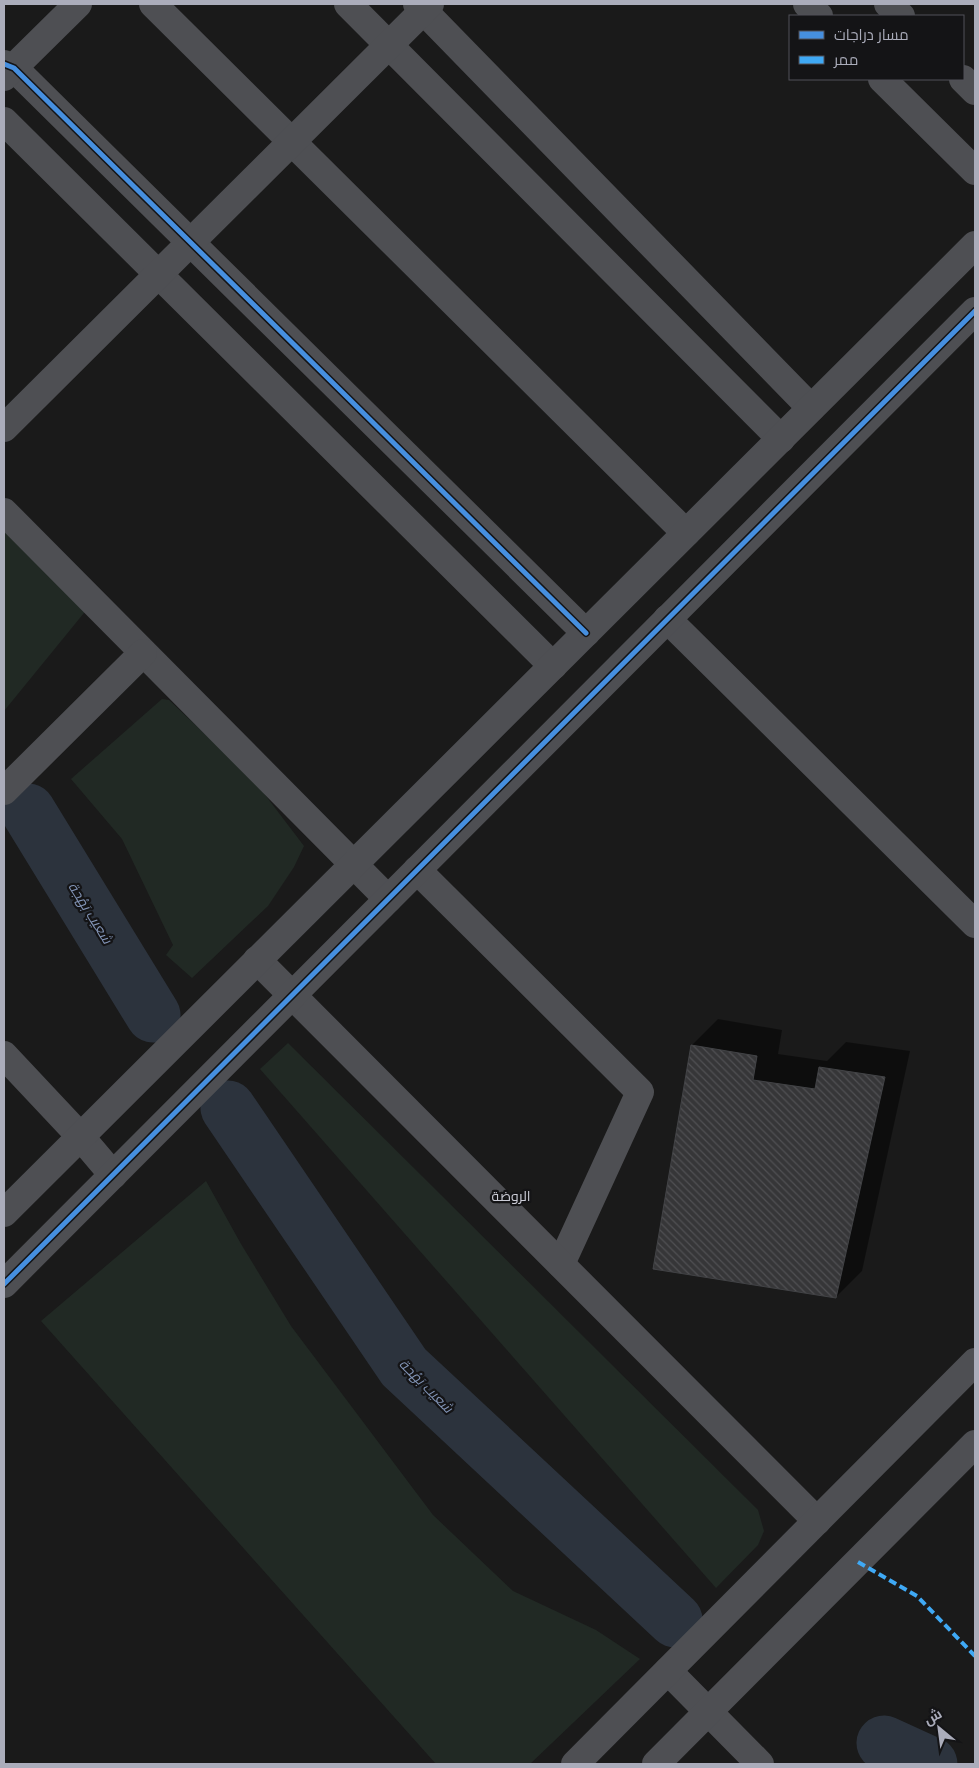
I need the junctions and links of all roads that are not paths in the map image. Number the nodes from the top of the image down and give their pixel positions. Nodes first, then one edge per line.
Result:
1 (78, 4) edge
2 (153, 4) edge
3 (348, 4) edge
4 (807, 4) edge
5 (888, 4) edge
6 (424, 6) edge
7 (818, 15) edge
8 (900, 15) edge
9 (389, 45) junction
10 (7, 70) edge
11 (964, 79) edge
12 (883, 80) edge
13 (975, 91) edge
14 (4, 121) edge
15 (292, 142) junction
16 (975, 172) edge
17 (190, 242) junction
18 (975, 245) edge
19 (158, 275) junction
20 (975, 311) edge
21 (811, 408) junction
22 (4, 428) edge
23 (781, 439) junction
24 (4, 512) edge
25 (686, 533) junction
26 (668, 620) junction
27 (586, 633) junction
28 (143, 653) junction
29 (553, 666) junction
30 (4, 792) edge
31 (353, 864) junction
32 (417, 870) junction
33 (388, 899) junction
34 (975, 924) edge
35 (257, 960) junction
36 (292, 995) junction
37 (4, 1055) edge
38 (80, 1136) junction
39 (113, 1175) junction
40 (4, 1213) edge
41 (561, 1264) junction
42 (4, 1284) edge
43 (975, 1362) edge
44 (975, 1444) edge
45 (817, 1521) junction
46 (668, 1670) junction
47 (709, 1711) junction
48 (575, 1764) edge
49 (656, 1764) edge
50 (760, 1764) edge

1 - 10 street
2 - 15 street
3 - 9 street
4 - 7 street
5 - 8 street
6 - 9 street
6 - 21 street
9 - 15 street
9 - 23 street
10 - 17 street
11 - 13 street
12 - 16 street
14 - 19 street
15 - 17 street
15 - 25 street
17 - 19 street
17 - 27 street
18 - 21 street
19 - 22 street
19 - 29 street
20 - 26 street
21 - 23 street
23 - 25 street
24 - 28 street
25 - 27 street
26 - 32 street
26 - 34 street
27 - 29 street
28 - 30 street
28 - 31 street
29 - 31 street
31 - 33 street
31 - 35 street
32 - 33 street
32 - 41 street
33 - 36 street
35 - 36 street
35 - 38 street
36 - 39 street
36 - 41 street
37 - 38 street
38 - 39 street
38 - 40 street
39 - 42 street
41 - 45 street
43 - 45 street
44 - 47 street
45 - 46 street
46 - 47 street
46 - 48 street
47 - 49 street
47 - 50 street

